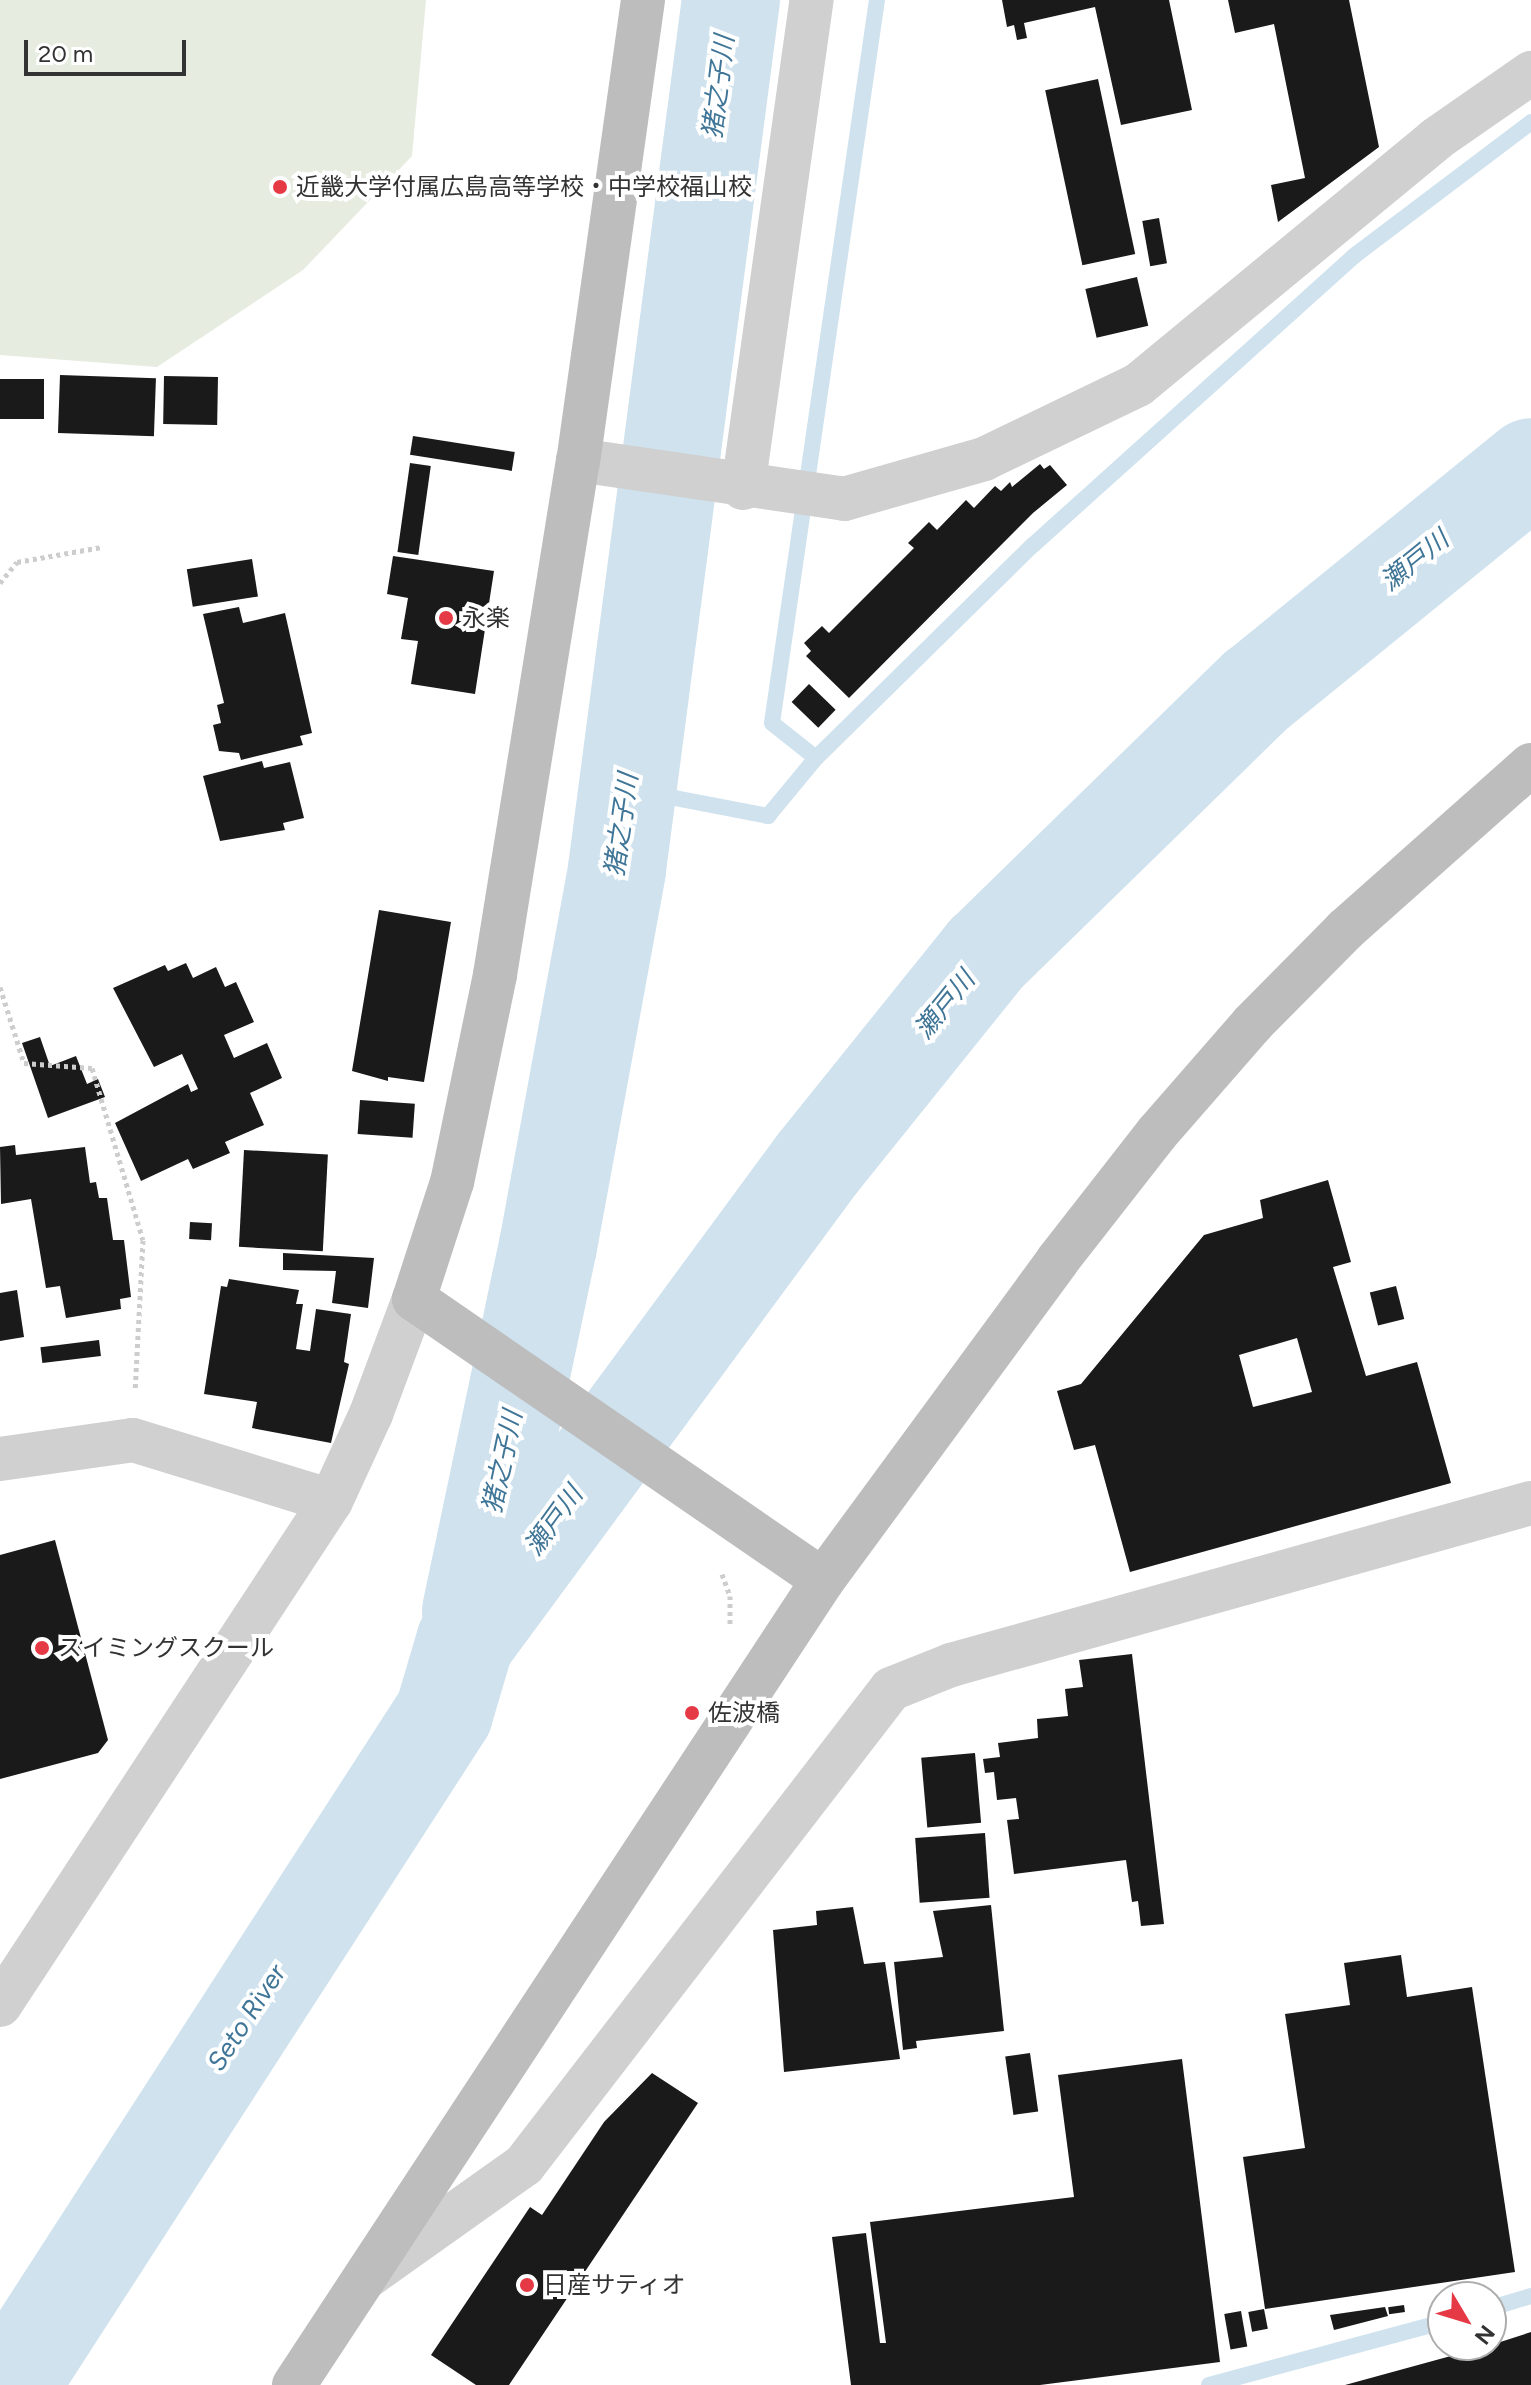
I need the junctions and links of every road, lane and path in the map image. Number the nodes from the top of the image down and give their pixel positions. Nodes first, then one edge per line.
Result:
1 (643, 0) edge
2 (812, 0) edge
3 (1531, 73) edge
4 (596, 464) junction
5 (744, 488) junction
6 (102, 547) dead end
7 (0, 583) edge
8 (1531, 765) edge
9 (0, 987) edge
10 (428, 1308) junction
11 (133, 1440) junction
12 (0, 1459) edge
13 (331, 1501) junction
14 (1531, 1503) edge
15 (823, 1580) junction
16 (0, 2005) edge
17 (360, 2282) junction
18 (294, 2385) edge

1 - 4 street
2 - 5 street
3 - 5 street
4 - 5 street
4 - 10 street
6 - 7 path
8 - 15 street
9 - 11 path
10 - 13 street
10 - 15 street
11 - 12 street
11 - 13 street
13 - 16 street
14 - 17 street
15 - 17 street
17 - 18 street

